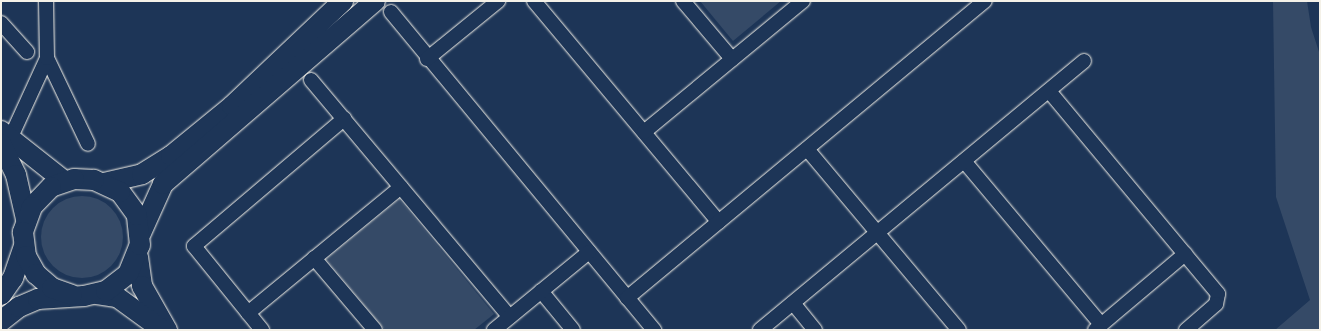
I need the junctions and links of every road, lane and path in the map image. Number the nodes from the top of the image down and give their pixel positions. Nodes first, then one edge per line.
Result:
1 (46, 1) edge
2 (343, 1) edge
3 (375, 1) edge
4 (498, 1) edge
5 (534, 1) edge
6 (684, 1) edge
7 (803, 1) edge
8 (985, 1) edge
9 (327, 8) edge
10 (391, 12) dead end
11 (1, 23) edge
12 (27, 52) dead end
13 (47, 58) junction
14 (427, 59) junction
15 (732, 59) junction
16 (1084, 61) dead end
17 (311, 80) dead end
18 (1049, 91) junction
19 (344, 119) junction
20 (644, 132) junction
21 (4, 138) edge
22 (88, 144) dead end
23 (807, 148) junction
24 (964, 161) junction
25 (64, 181) junction
26 (104, 183) junction
27 (401, 187) junction
28 (26, 220) junction
29 (719, 222) junction
30 (141, 233) junction
31 (877, 233) junction
32 (24, 246) junction
33 (588, 252) junction
34 (1185, 254) junction
35 (138, 257) junction
36 (314, 258) junction
37 (541, 291) junction
38 (97, 294) junction
39 (1, 295) edge
40 (72, 295) junction
41 (627, 298) junction
42 (792, 303) junction
43 (248, 313) junction
44 (510, 317) junction
45 (1, 321) edge
46 (1098, 327) edge
47 (162, 330) edge
48 (167, 330) edge
49 (262, 330) edge
50 (375, 330) edge
51 (494, 330) edge
52 (573, 330) edge
53 (654, 330) edge
54 (760, 330) edge
55 (815, 330) edge
56 (959, 330) edge
57 (1186, 330) edge

1 - 13 street
2 - 9 main road
3 - 30 main road
4 - 14 street
5 - 20 street
6 - 15 street
7 - 15 street
8 - 23 street
9 - 26 main road
10 - 14 street
11 - 12 street
13 - 21 street
13 - 22 street
14 - 33 street
15 - 20 street
16 - 18 street
17 - 19 street
18 - 24 street
18 - 34 street
19 - 27 street
19 - 43 street
20 - 29 street
21 - 25 main road
21 - 28 main road
23 - 29 street
23 - 31 street
24 - 31 street
24 - 46 street
25 - 26 main road
25 - 28 main road
26 - 30 main road
27 - 36 street
27 - 44 street
28 - 32 main road
29 - 41 street
30 - 35 main road
31 - 42 street
31 - 56 street
32 - 39 main road
32 - 40 main road
33 - 37 street
33 - 41 street
34 - 46 street
34 - 57 street
35 - 38 main road
35 - 48 main road
36 - 43 street
36 - 50 street
37 - 44 street
37 - 52 street
38 - 40 main road
38 - 47 main road
40 - 45 main road
41 - 53 street
42 - 54 street
42 - 55 street
43 - 49 street
44 - 51 street

